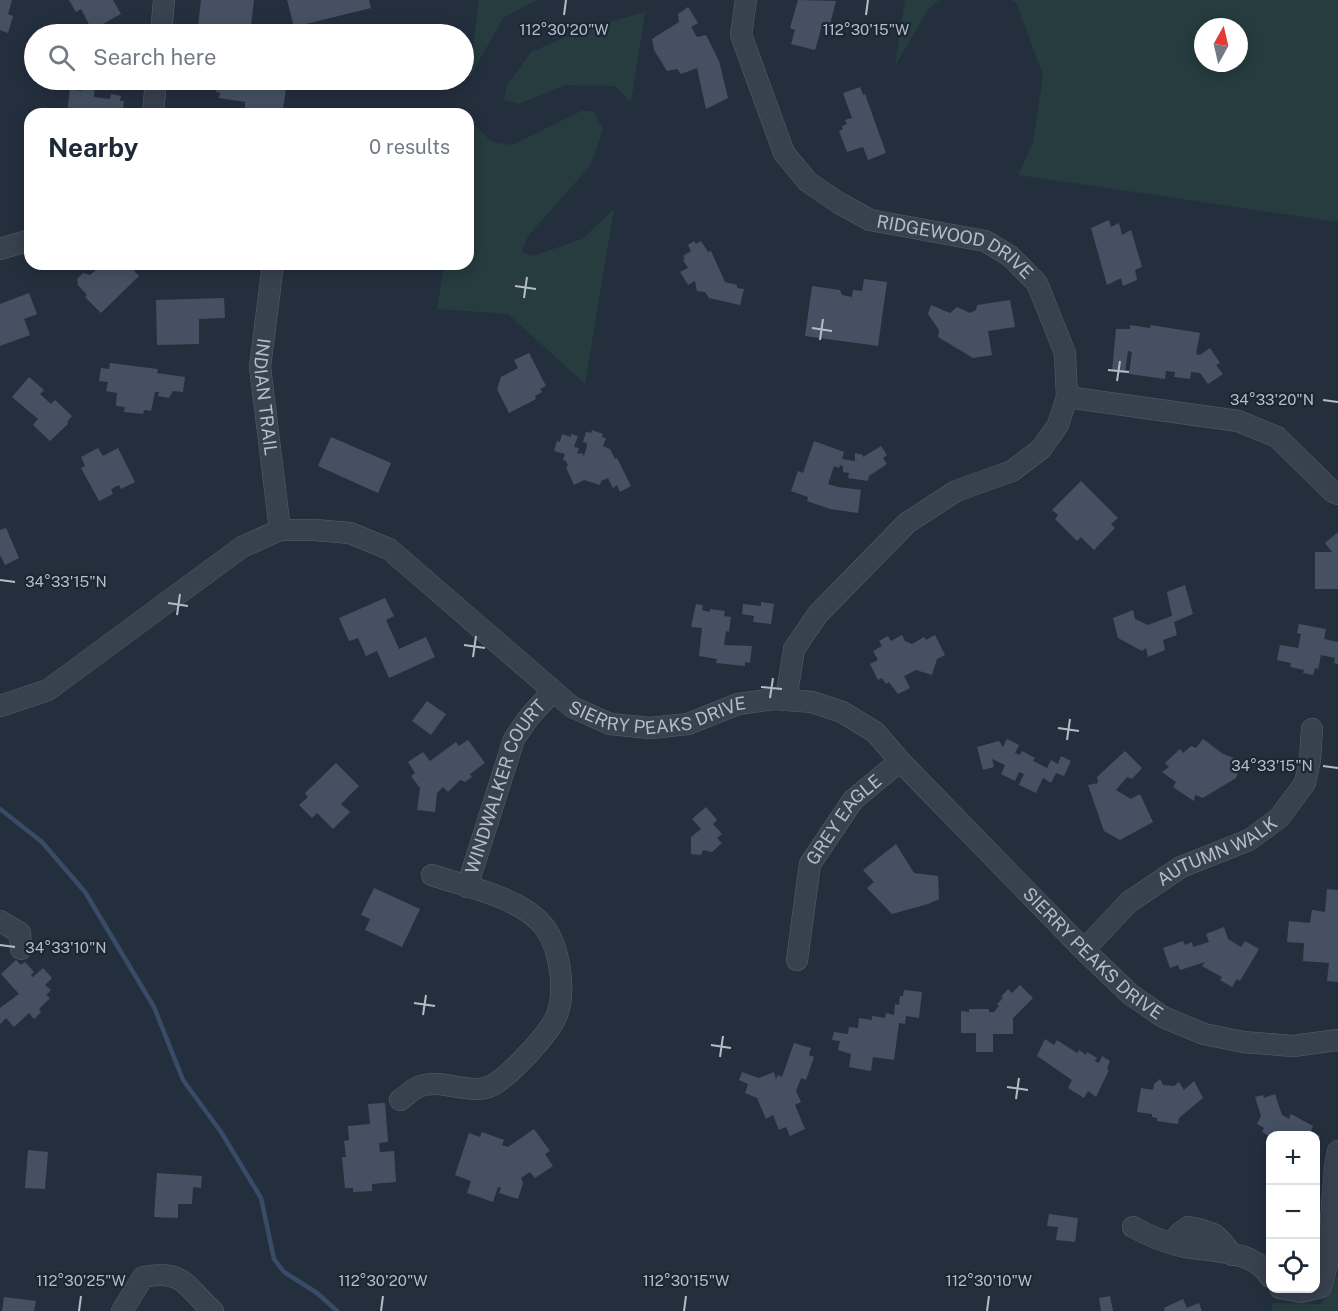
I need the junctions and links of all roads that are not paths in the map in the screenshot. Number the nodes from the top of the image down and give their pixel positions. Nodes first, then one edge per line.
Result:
1 (164, 0) edge
2 (746, 0) edge
3 (162, 24) edge
4 (155, 90) edge
5 (154, 108) edge
6 (24, 242) edge
7 (0, 249) edge
8 (272, 270) edge
9 (1067, 397) junction
10 (1338, 495) edge
11 (280, 530) junction
12 (553, 691) junction
13 (786, 700) junction
14 (0, 706) edge
15 (1312, 729) dead end
16 (900, 761) junction
17 (432, 875) dead end
18 (467, 887) junction
19 (0, 921) edge
20 (21, 949) dead end
21 (1084, 950) junction
22 (797, 960) dead end
23 (1338, 1040) edge
24 (400, 1101) dead end
25 (1338, 1151) edge
26 (1133, 1227) dead end
27 (1334, 1249) edge
28 (1266, 1270) edge
29 (1320, 1287) edge
30 (122, 1311) edge
31 (213, 1311) edge

1 - 3 street
2 - 9 street, RIDGEWOOD DRIVE
4 - 5 street
6 - 7 street
8 - 11 street, INDIAN TRAIL
9 - 10 street
9 - 13 street, RIDGEWOOD DRIVE
11 - 12 street, SIERRY PEAKS DRIVE
11 - 14 street, SIERRY PEAKS DRIVE
12 - 13 street, SIERRY PEAKS DRIVE
12 - 18 street, WINDWALKER COURT
13 - 16 street, SIERRY PEAKS DRIVE
15 - 21 street, AUTUMN WALK
16 - 21 street, SIERRY PEAKS DRIVE
16 - 22 street, GREY EAGLE
17 - 18 street
18 - 24 street
19 - 20 street
21 - 23 street, SIERRY PEAKS DRIVE
25 - 27 street
26 - 28 street
27 - 29 street
30 - 31 street

